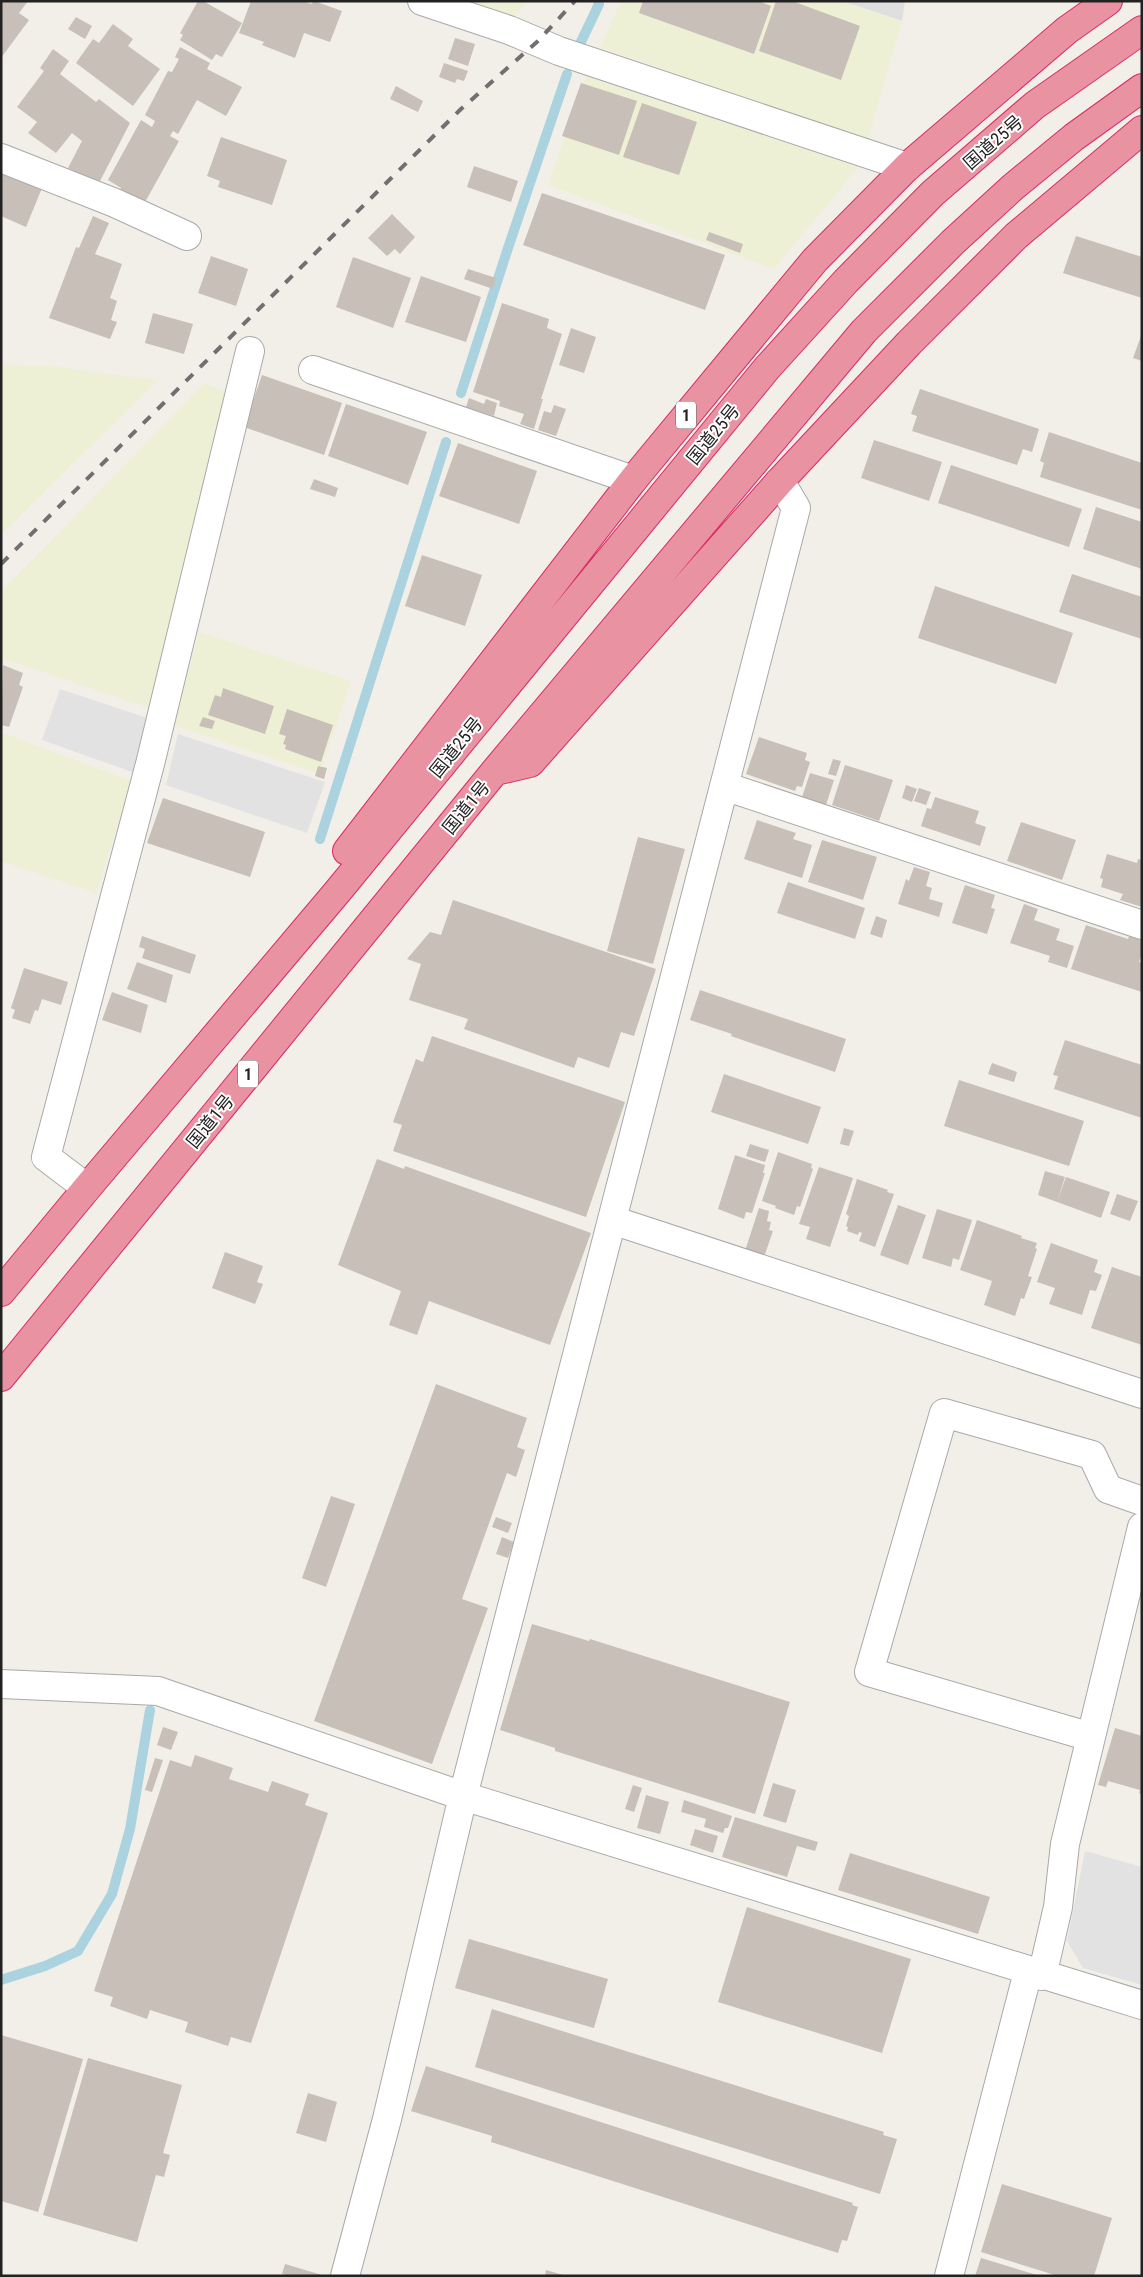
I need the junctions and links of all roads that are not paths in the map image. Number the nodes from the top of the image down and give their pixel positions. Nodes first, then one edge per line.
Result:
1 (422, 1) edge
2 (1108, 1) edge
3 (1142, 30) edge
4 (1142, 88) edge
5 (1142, 130) edge
6 (1, 158) edge
7 (907, 167) junction
8 (187, 236) dead end
9 (250, 351) dead end
10 (312, 370) dead end
11 (633, 480) junction
12 (780, 481) junction
13 (495, 771) junction
14 (724, 786) junction
15 (338, 891) junction
16 (1142, 925) edge
17 (87, 1188) junction
18 (612, 1220) junction
19 (1, 1292) edge
20 (1, 1377) edge
21 (1142, 1394) edge
22 (1142, 1501) edge
23 (1142, 1526) edge
24 (1, 1684) edge
25 (1091, 1737) junction
26 (463, 1796) junction
27 (1035, 1974) junction
28 (1142, 2006) edge
29 (344, 2276) edge
30 (949, 2276) edge

1 - 7 street
2 - 7 highway, 1
3 - 15 highway, 国道25号 / 1
4 - 13 highway, 1
5 - 12 highway
6 - 8 street
7 - 11 highway, 1
9 - 17 street
10 - 11 street
11 - 15 highway, 1
12 - 13 highway
12 - 14 street
13 - 20 highway, 国道1号 / 1
14 - 16 street
14 - 18 street
15 - 17 highway, 1
17 - 19 highway, 1
18 - 21 street
18 - 26 street
22 - 25 street
23 - 25 street
24 - 26 street
25 - 27 street
26 - 27 street
26 - 29 street
27 - 28 street
27 - 30 street

